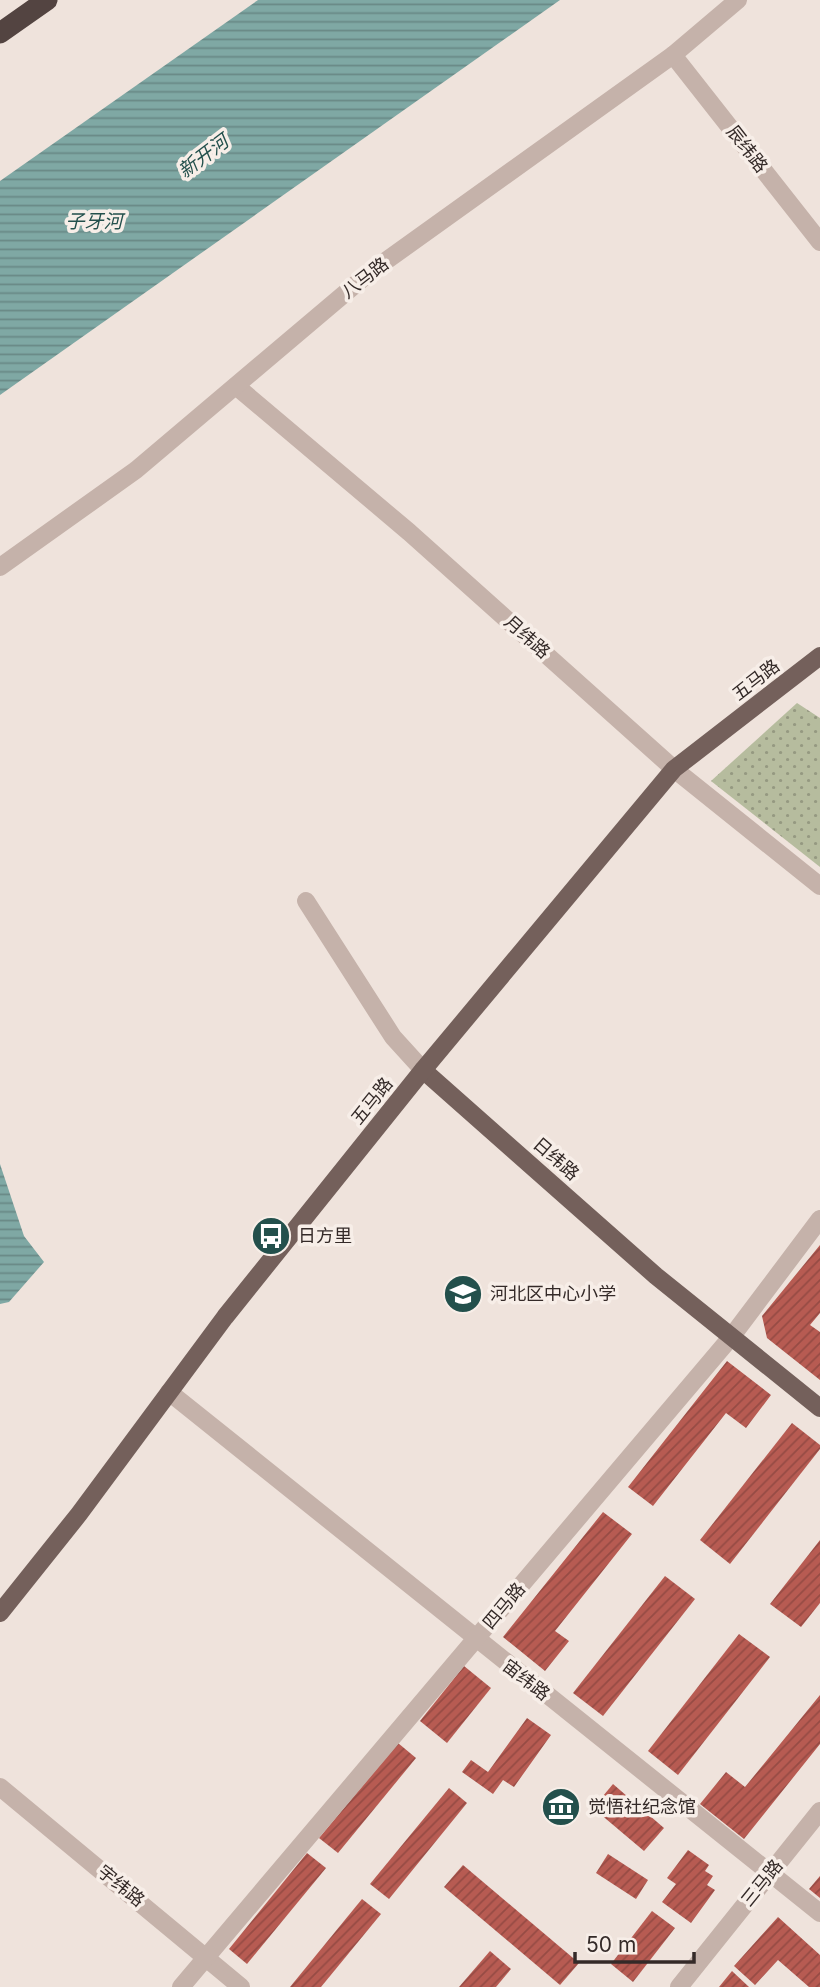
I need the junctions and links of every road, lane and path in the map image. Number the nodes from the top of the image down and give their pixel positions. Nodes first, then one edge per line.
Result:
1 (47, 0) edge
2 (738, 0) edge
3 (0, 33) edge
4 (673, 55) junction
5 (820, 243) edge
6 (236, 386) junction
7 (0, 567) edge
8 (820, 656) edge
9 (674, 769) junction
10 (820, 886) edge
11 (306, 901) dead end
12 (423, 1070) junction
13 (820, 1219) edge
14 (732, 1336) junction
15 (169, 1392) junction
16 (820, 1408) edge
17 (0, 1613) edge
18 (475, 1640) junction
19 (0, 1787) edge
20 (820, 1811) edge
21 (771, 1872) junction
22 (820, 1913) edge
23 (207, 1957) junction
24 (181, 1987) edge
25 (242, 1987) edge
26 (678, 1987) edge

1 - 3 highway
2 - 4 street, 八马路
4 - 5 street, 辰纬路
4 - 6 street, 八马路
6 - 7 street, 八马路
6 - 9 street, 月纬路
8 - 9 main road, 五马路
9 - 10 street, 月纬路
9 - 12 main road, 五马路
11 - 12 street, 日纬路
12 - 14 main road, 日纬路
12 - 15 main road, 五马路
13 - 14 street, 四马路
14 - 16 main road, 日纬路
14 - 18 street, 四马路
15 - 17 main road, 五马路
15 - 18 street, 宙纬路
18 - 21 street, 宙纬路
18 - 23 street, 四马路
19 - 23 street, 宇纬路
20 - 21 street, 三马路
21 - 22 street, 宙纬路
21 - 26 street, 三马路
23 - 24 street, 四马路
23 - 25 street, 宇纬路

